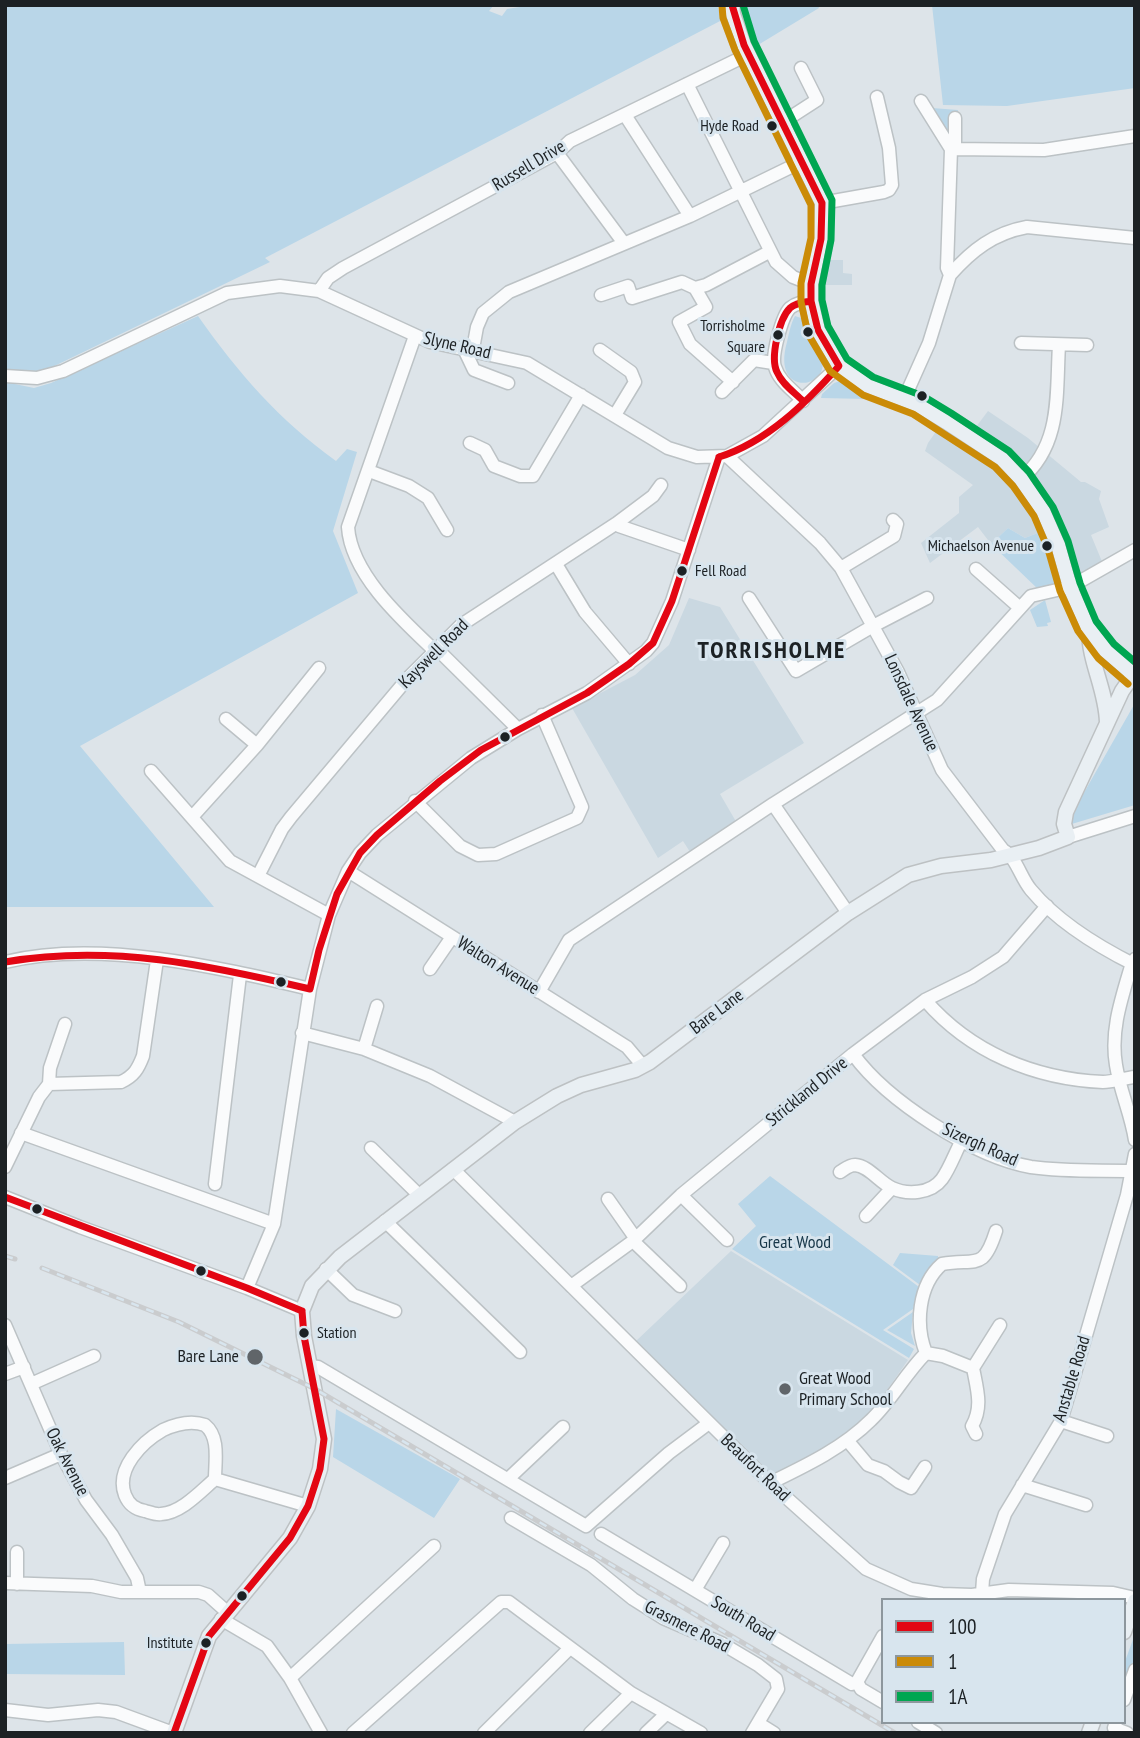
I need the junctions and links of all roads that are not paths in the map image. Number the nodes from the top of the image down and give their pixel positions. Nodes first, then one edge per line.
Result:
1 (732, 5) edge
2 (749, 54) junction
3 (801, 68) dead end
4 (687, 83) junction
5 (877, 97) dead end
6 (921, 101) dead end
7 (625, 115) junction
8 (955, 118) dead end
9 (782, 122) junction
10 (1135, 136) edge
11 (953, 149) junction
12 (557, 153) junction
13 (802, 162) junction
14 (740, 191) junction
15 (822, 203) junction
16 (690, 216) junction
17 (1135, 238) edge
18 (624, 242) junction
19 (769, 251) junction
20 (950, 275) junction
21 (811, 284) junction
22 (700, 286) junction
23 (319, 291) junction
24 (601, 295) dead end
25 (811, 301) junction
26 (415, 337) junction
27 (1021, 342) dead end
28 (1059, 345) junction
29 (1087, 345) dead end
30 (468, 348) junction
31 (600, 350) dead end
32 (773, 363) junction
33 (839, 366) junction
34 (5, 376) edge
35 (733, 382) junction
36 (508, 383) dead end
37 (722, 392) dead end
38 (581, 395) junction
39 (904, 399) junction
40 (803, 401) junction
41 (615, 415) junction
42 (470, 443) dead end
43 (723, 456) junction
44 (369, 471) junction
45 (1021, 479) junction
46 (661, 485) dead end
47 (893, 520) dead end
48 (617, 523) junction
49 (447, 530) dead end
50 (1134, 549) edge
51 (689, 550) junction
52 (555, 564) junction
53 (841, 568) junction
54 (976, 569) dead end
55 (1070, 587) junction
56 (749, 598) dead end
57 (927, 598) dead end
58 (1020, 608) junction
59 (873, 626) junction
60 (1089, 630) junction
61 (436, 650) junction
62 (629, 664) junction
63 (319, 668) dead end
64 (1134, 676) edge
65 (917, 715) junction
66 (542, 716) junction
67 (226, 719) dead end
68 (1107, 723) junction
69 (518, 729) junction
70 (257, 745) junction
71 (151, 771) dead end
72 (415, 801) junction
73 (773, 804) junction
74 (1135, 816) edge
75 (192, 817) junction
76 (1069, 837) junction
77 (1012, 855) junction
78 (348, 871) junction
79 (258, 876) junction
80 (1047, 906) junction
81 (848, 913) junction
82 (329, 915) junction
83 (452, 937) junction
84 (157, 960) junction
85 (5, 962) edge
86 (1134, 962) edge
87 (430, 969) dead end
88 (240, 975) junction
89 (310, 989) junction
90 (539, 992) junction
91 (925, 1000) junction
92 (377, 1006) dead end
93 (65, 1024) dead end
94 (302, 1033) junction
95 (365, 1049) junction
96 (853, 1054) junction
97 (643, 1066) junction
98 (1135, 1077) edge
99 (1119, 1079) junction
100 (49, 1084) junction
101 (515, 1122) junction
102 (21, 1133) junction
103 (962, 1140) junction
104 (1135, 1140) edge
105 (371, 1148) dead end
106 (1135, 1154) edge
107 (5, 1167) edge
108 (453, 1169) junction
109 (1133, 1171) junction
110 (840, 1172) dead end
111 (215, 1184) dead end
112 (892, 1188) junction
113 (419, 1195) junction
114 (681, 1195) junction
115 (5, 1197) edge
116 (608, 1199) dead end
117 (866, 1216) dead end
118 (385, 1221) junction
119 (274, 1224) junction
120 (996, 1231) dead end
121 (635, 1240) junction
122 (727, 1240) dead end
123 (326, 1269) junction
124 (571, 1286) junction
125 (680, 1286) dead end
126 (247, 1288) junction
127 (302, 1311) junction
128 (395, 1311) dead end
129 (5, 1325) edge
130 (1000, 1325) dead end
131 (520, 1352) dead end
132 (926, 1353) junction
133 (94, 1356) dead end
134 (310, 1366) junction
135 (24, 1367) junction
136 (973, 1368) junction
137 (5, 1374) edge
138 (31, 1384) junction
139 (1061, 1421) junction
140 (709, 1423) junction
141 (564, 1427) dead end
142 (971, 1428) dead end
143 (1107, 1436) dead end
144 (847, 1440) junction
145 (61, 1454) junction
146 (925, 1467) dead end
147 (5, 1478) edge
148 (215, 1479) junction
149 (508, 1479) junction
150 (770, 1483) junction
151 (1022, 1485) junction
152 (1086, 1505) dead end
153 (308, 1506) junction
154 (511, 1518) dead end
155 (601, 1534) dead end
156 (723, 1543) dead end
157 (434, 1546) dead end
158 (17, 1552) dead end
159 (11, 1583) edge
160 (695, 1590) junction
161 (140, 1592) junction
162 (907, 1595) edge
163 (975, 1596) edge
164 (1112, 1596) edge
165 (1135, 1600) edge
166 (224, 1616) junction
167 (1126, 1626) edge
168 (881, 1640) edge
169 (570, 1648) junction
170 (1135, 1671) edge
171 (290, 1678) junction
172 (857, 1682) junction
173 (631, 1693) junction
174 (1126, 1695) edge
175 (881, 1701) edge
176 (5, 1710) edge
177 (666, 1714) junction
178 (1115, 1724) edge
179 (755, 1728) edge
180 (173, 1733) edge
181 (321, 1733) edge
182 (353, 1733) edge
183 (484, 1733) edge
184 (590, 1733) edge
185 (646, 1733) edge
186 (701, 1733) edge
187 (774, 1733) edge
188 (1127, 1733) edge

1 - 2 main road
2 - 4 street, Russell Drive
2 - 9 main road
3 - 9 street
4 - 7 street, Russell Drive
4 - 14 street
5 - 15 street
6 - 11 street
7 - 12 street, Russell Drive
7 - 16 street
8 - 11 street
9 - 13 main road
10 - 11 street
11 - 20 street
12 - 18 street
12 - 23 street, Russell Drive
13 - 14 street
13 - 15 main road
14 - 16 street
14 - 19 street
15 - 21 main road
16 - 18 street
17 - 20 street
18 - 30 street
19 - 21 street
19 - 22 street
20 - 39 street
21 - 25 main road
22 - 24 street
22 - 35 street
23 - 26 street, Slyne Road
23 - 34 street, Slyne Road
25 - 32 street
25 - 33 main road
26 - 30 street, Slyne Road
26 - 44 street
27 - 28 street
28 - 29 street
28 - 45 street
30 - 36 street
30 - 38 street, Slyne Road
31 - 41 street
32 - 35 street
32 - 40 street
33 - 39 main road
33 - 40 street
35 - 37 street
38 - 41 street, Slyne Road
38 - 42 street
39 - 45 main road
40 - 43 street
41 - 43 street, Slyne Road
43 - 51 street
43 - 53 street, Lonsdale Avenue
44 - 49 street
44 - 61 street
45 - 55 main road
46 - 48 street, Kayswell Road
47 - 53 street
48 - 51 street
48 - 52 street, Kayswell Road
50 - 55 street
51 - 62 street
52 - 61 street, Kayswell Road
52 - 62 street
53 - 59 street, Lonsdale Avenue
54 - 58 street
55 - 58 street
55 - 60 main road
56 - 59 street
57 - 59 street
58 - 65 street
59 - 65 street, Lonsdale Avenue
60 - 64 main road
60 - 68 main road
61 - 69 street
61 - 79 street, Kayswell Road
62 - 66 street
63 - 70 street
64 - 68 main road
65 - 73 street
65 - 77 street, Lonsdale Avenue
66 - 69 street
66 - 72 street
67 - 70 street
68 - 76 main road
69 - 72 street
70 - 75 street
71 - 75 street
72 - 78 street
73 - 81 street
73 - 90 street
74 - 76 street
75 - 79 street
76 - 77 main road, Bare Lane
77 - 80 street, Lonsdale Avenue
77 - 81 main road, Bare Lane
78 - 82 street
78 - 83 street, Walton Avenue
79 - 82 street
80 - 86 street, Lonsdale Avenue
80 - 91 street, Strickland Drive
81 - 97 main road, Bare Lane
82 - 89 street
83 - 87 street
83 - 90 street, Walton Avenue
84 - 85 street
84 - 88 street
84 - 100 street
86 - 99 street
88 - 89 street
88 - 111 street
89 - 94 street
90 - 97 street, Walton Avenue
91 - 96 street, Strickland Drive
91 - 99 street
92 - 95 street
93 - 100 street
94 - 95 street
94 - 119 street
95 - 101 street
96 - 103 street, Sizergh Road
96 - 114 street, Strickland Drive
97 - 101 main road, Bare Lane
98 - 99 street
99 - 104 street
100 - 102 street
101 - 108 main road, Bare Lane
102 - 107 street
102 - 119 street
103 - 109 street, Sizergh Road
103 - 112 street
105 - 113 street
106 - 109 street, Anstable Road
108 - 113 main road, Bare Lane
108 - 124 street, Beaufort Road
109 - 139 street, Anstable Road
110 - 112 street
112 - 117 street
113 - 118 main road, Bare Lane
114 - 121 street, Strickland Drive
114 - 122 street
115 - 126 street
116 - 121 street
118 - 123 main road, Bare Lane
118 - 131 street
119 - 126 street
120 - 132 street
121 - 124 street, Strickland Drive
121 - 125 street
123 - 127 main road, Bare Lane
123 - 128 street
124 - 140 street, Beaufort Road
126 - 127 street
127 - 134 main road
129 - 135 street, Oak Avenue
130 - 136 street
132 - 136 street
132 - 144 street
133 - 138 street
134 - 149 street
134 - 153 main road
135 - 137 street
135 - 138 street, Oak Avenue
136 - 142 street
138 - 145 street, Oak Avenue
139 - 143 street
139 - 151 street, Anstable Road
140 - 149 street
140 - 150 street, Beaufort Road
141 - 149 street
144 - 146 street
144 - 150 street
145 - 147 street
145 - 161 street, Oak Avenue
148 - 148 street
148 - 153 street
150 - 162 street, Beaufort Road
151 - 152 street
151 - 163 street, Anstable Road
153 - 166 main road
154 - 179 street, Grasmere Road
155 - 160 street, South Road
156 - 160 street
157 - 171 street
158 - 159 street
159 - 161 street
160 - 172 street, South Road
161 - 166 street
162 - 163 street, Beaufort Road
163 - 164 street, Beaufort Road
165 - 167 main road
166 - 171 street
166 - 180 main road
168 - 172 street
169 - 173 street
169 - 182 street
169 - 183 street
170 - 174 street
171 - 181 street
172 - 175 street, South Road
173 - 177 street
173 - 184 street
176 - 180 street
177 - 185 street
177 - 186 street
178 - 188 street
179 - 187 street

